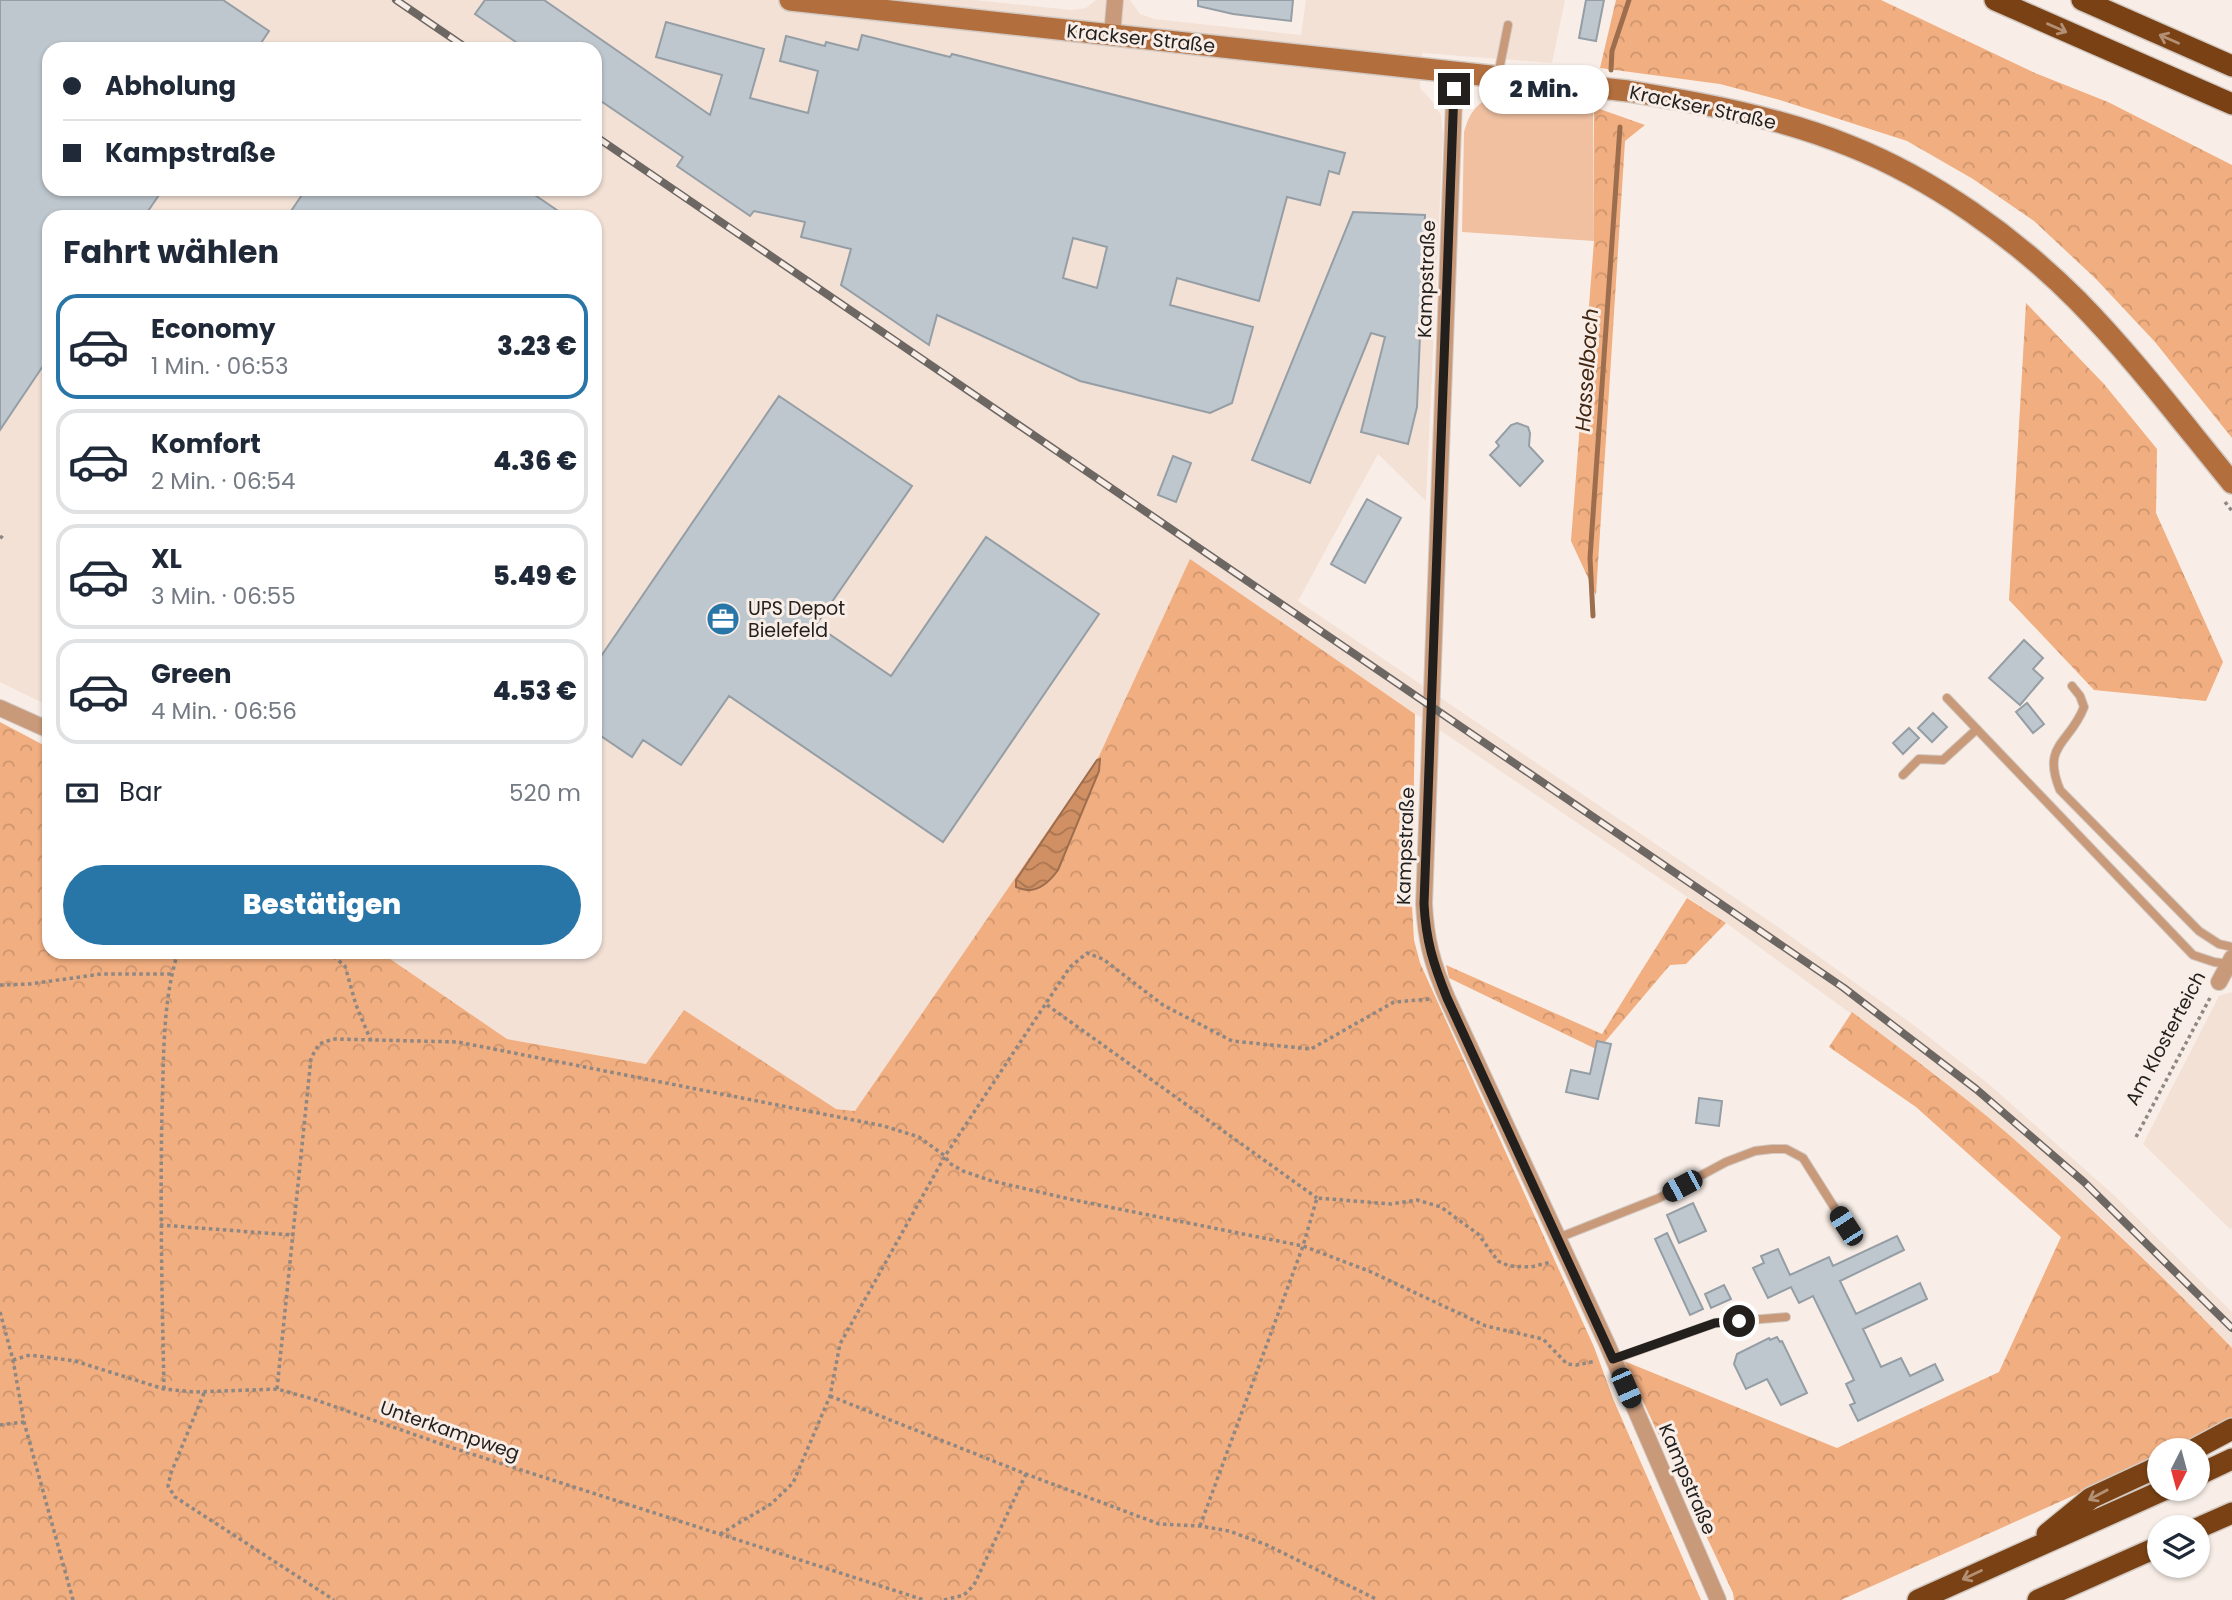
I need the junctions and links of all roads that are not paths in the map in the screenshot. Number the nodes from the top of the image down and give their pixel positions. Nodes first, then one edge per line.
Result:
1 (790, 0) edge
2 (1115, 0) edge
3 (1995, 0) edge
4 (2081, 0) edge
5 (1508, 24) dead end
6 (1112, 35) junction
7 (2232, 66) edge
8 (1455, 74) junction
9 (1497, 78) junction
10 (2180, 83) junction
11 (2232, 104) edge
12 (2232, 115) edge
13 (2227, 490) edge
14 (2072, 686) dead end
15 (1947, 698) dead end
16 (0, 708) edge
17 (42, 727) edge
18 (1977, 729) junction
19 (1903, 775) dead end
20 (2232, 947) edge
21 (2230, 961) edge
22 (2219, 982) road end
23 (1846, 1226) dead end
24 (1558, 1238) junction
25 (1786, 1317) dead end
26 (1613, 1358) junction
27 (2232, 1429) edge
28 (2210, 1441) edge
29 (2232, 1459) edge
30 (2210, 1469) edge
31 (2147, 1472) edge
32 (2147, 1497) edge
33 (2232, 1513) edge
34 (2210, 1523) edge
35 (2026, 1550) junction
36 (2147, 1552) edge
37 (1718, 1600) edge
38 (1918, 1600) edge
39 (2038, 1600) edge

1 - 6 street, Krackser Straße
2 - 6 street
3 -> 10 highway
7 -> 4 highway
5 - 9 lane
6 - 8 street, Krackser Straße
8 - 9 street, Krackser Straße
8 - 24 street, Kampstraße
9 - 13 street, Krackser Straße
10 - 11 highway
10 - 12 highway
14 - 20 lane
15 - 18 lane
16 - 17 street
18 - 19 lane
18 - 21 lane
21 - 22 street, Am Klosterteich
23 - 24 lane
24 - 26 street, Kampstraße
25 - 26 lane
26 - 37 street, Kampstraße
27 - 28 highway
29 - 30 highway
31 -> 35 highway
32 - 35 highway
33 - 34 highway
35 -> 38 highway
36 - 39 highway

